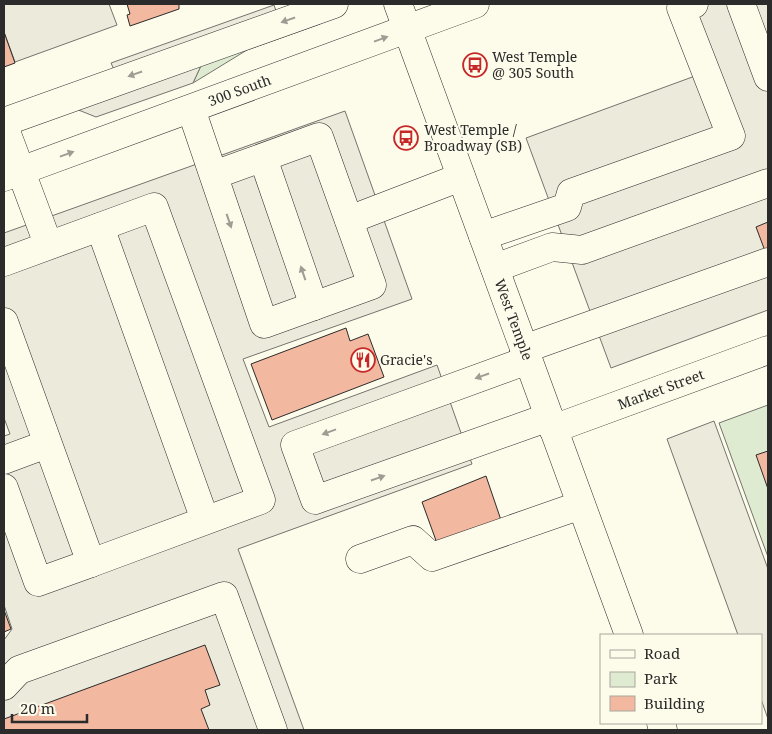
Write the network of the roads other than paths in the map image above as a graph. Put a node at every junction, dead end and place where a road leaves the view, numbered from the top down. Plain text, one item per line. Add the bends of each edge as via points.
1 (334, 4) edge
2 (398, 4) edge
3 (475, 4) edge
4 (694, 4) edge
5 (741, 4) edge
6 (407, 29) junction
7 (768, 77) edge
8 (191, 109) junction
9 (4, 122) edge
10 (4, 126) edge
11 (263, 158) junction
12 (12, 174) edge
13 (214, 175) junction
14 (461, 177) junction
15 (768, 182) edge
16 (348, 220) junction
17 (100, 226) junction
18 (483, 236) junction
19 (48, 244) junction
20 (4, 262) edge
21 (768, 262) edge
22 (494, 268) junction
23 (314, 306) junction
24 (4, 322) edge
25 (768, 350) edge
26 (526, 354) junction
27 (551, 423) junction
28 (47, 444) junction
29 (4, 460) edge
30 (4, 488) edge
31 (581, 504) junction
32 (205, 520) junction
33 (360, 559) dead end
34 (91, 563) junction
35 (629, 634) edge
36 (4, 686) edge
37 (268, 727) edge

1 -> 9 street
2 - 6 street, West Temple
3 - 6 street, 300 South
4 - 18 street via 681,8 731,136 572,193 567,206
5 - 7 street
8 -> 6 street, 300 South
6 - 14 street, West Temple
12 -> 8 street, 300 South
8 - 13 street
10 - 12 street
11 - 13 street
11 - 16 street via 319,137
23 -> 11 street
12 - 19 street
13 -> 23 street via 264,324
14 - 16 street
14 - 18 street, West Temple
15 - 22 street via 582,250 552,247
16 - 23 street via 372,286
17 - 19 street
17 - 32 street
17 - 32 street via 154,207 262,500
18 - 22 street, West Temple
19 - 20 street
21 - 26 street
22 - 26 street, West Temple
24 - 28 street
25 - 27 street, Market Street
26 - 27 street, West Temple
26 -> 27 street, Market Street via 295,445 315,500
27 - 31 street, West Temple
28 - 29 street
28 - 34 street
30 - 34 street via 38,582
31 - 33 street via 432,557 413,540
31 - 35 street, West Temple
32 - 34 street
36 - 37 street via 19,670 224,596

